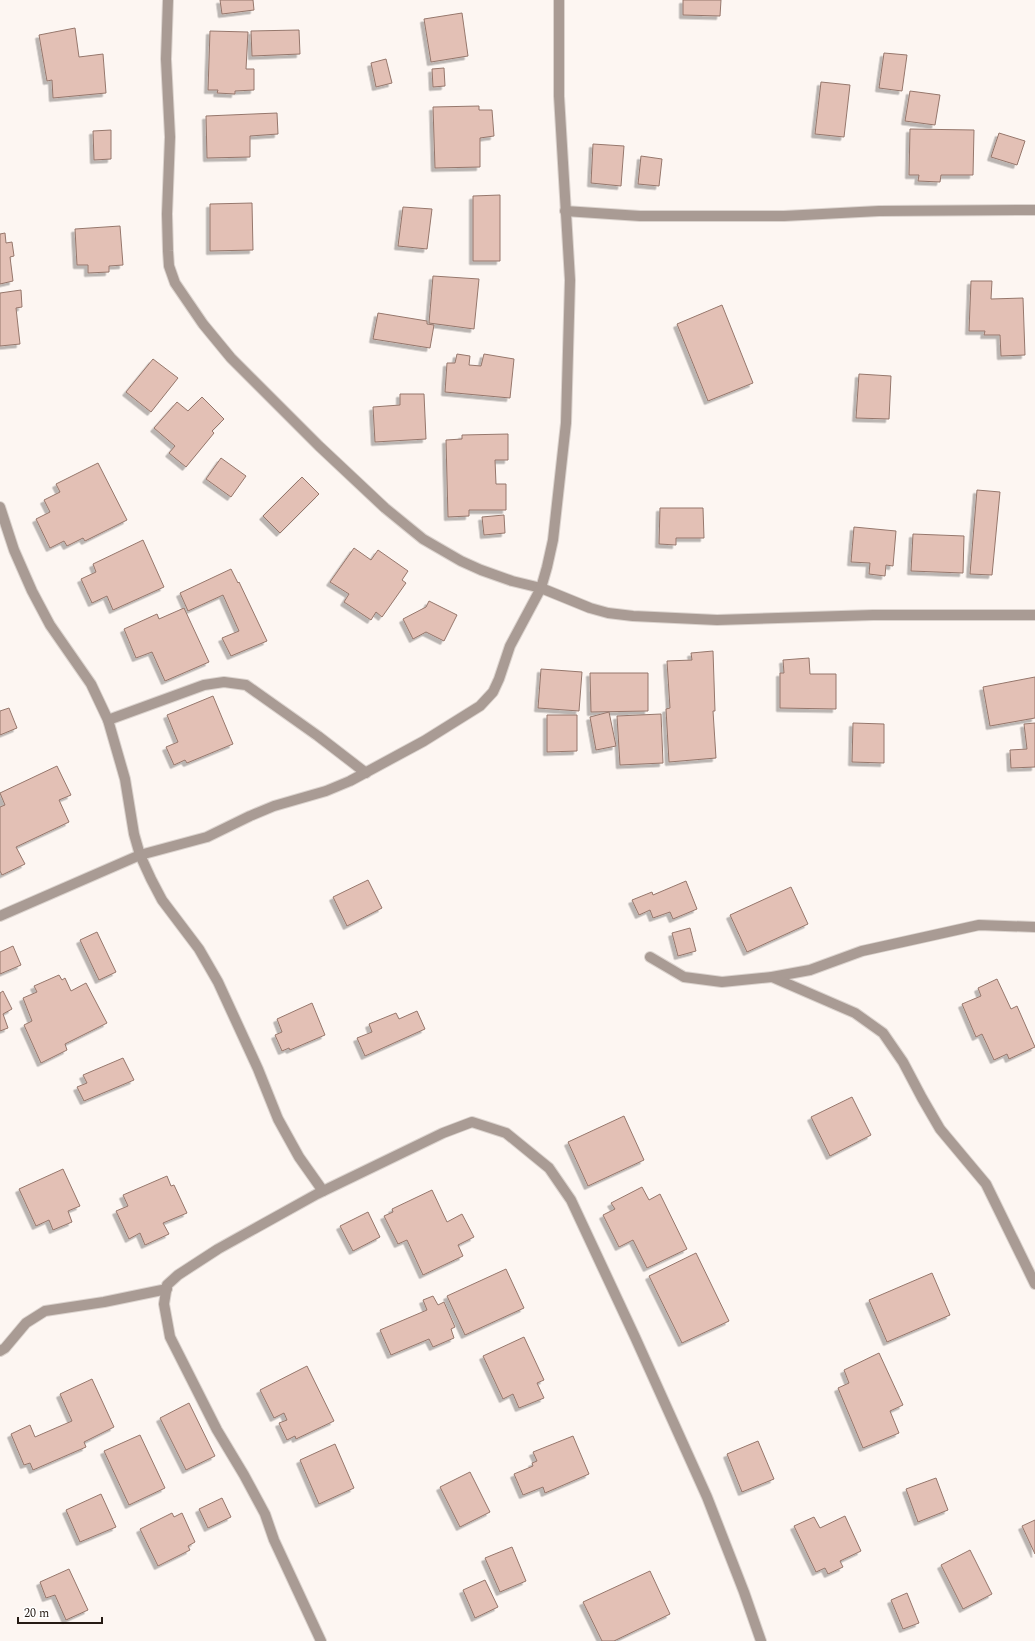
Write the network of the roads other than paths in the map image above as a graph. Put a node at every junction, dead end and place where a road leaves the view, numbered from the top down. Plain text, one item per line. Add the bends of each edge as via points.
1 (168, 0) edge
2 (559, 0) edge
3 (1035, 210) edge
4 (565, 211) junction
5 (0, 507) edge
6 (541, 588) junction
7 (1035, 616) edge
8 (108, 720) junction
9 (366, 773) junction
10 (140, 855) junction
11 (0, 916) edge
12 (1035, 927) edge
13 (650, 957) dead end
14 (772, 977) junction
15 (323, 1191) junction
16 (1035, 1284) edge
17 (167, 1289) junction
18 (0, 1351) edge
19 (321, 1641) edge
20 (761, 1641) edge

1 - 6 street via 168,252 169,266 185,298 231,358 319,446 385,508 423,539 481,570
2 - 4 street via 559,96
3 - 4 street via 784,216 640,216
4 - 6 street via 570,280 566,424 553,540
5 - 8 street via 14,550 32,591 50,625 91,684
6 - 7 street via 608,613 657,618 717,620 873,615
6 - 9 street via 510,646 493,692 485,702 424,741
8 - 9 street via 204,685 224,682 246,685
8 - 10 street via 121,765
9 - 10 street via 326,791 274,806 207,838
10 - 11 street
10 - 15 street via 162,900 199,949 218,982 258,1068 278,1119 299,1157
12 - 14 street via 979,925 862,951 810,970
13 - 14 street via 684,977 722,982
14 - 16 street via 855,1013 883,1033 903,1062 940,1129 986,1184
15 - 17 street via 218,1249 178,1275
15 - 20 street via 443,1133 472,1122 506,1133 549,1168 571,1200 707,1496
17 - 18 street via 45,1311 26,1323
17 - 19 street via 164,1304 170,1337 217,1430 265,1514 274,1540

